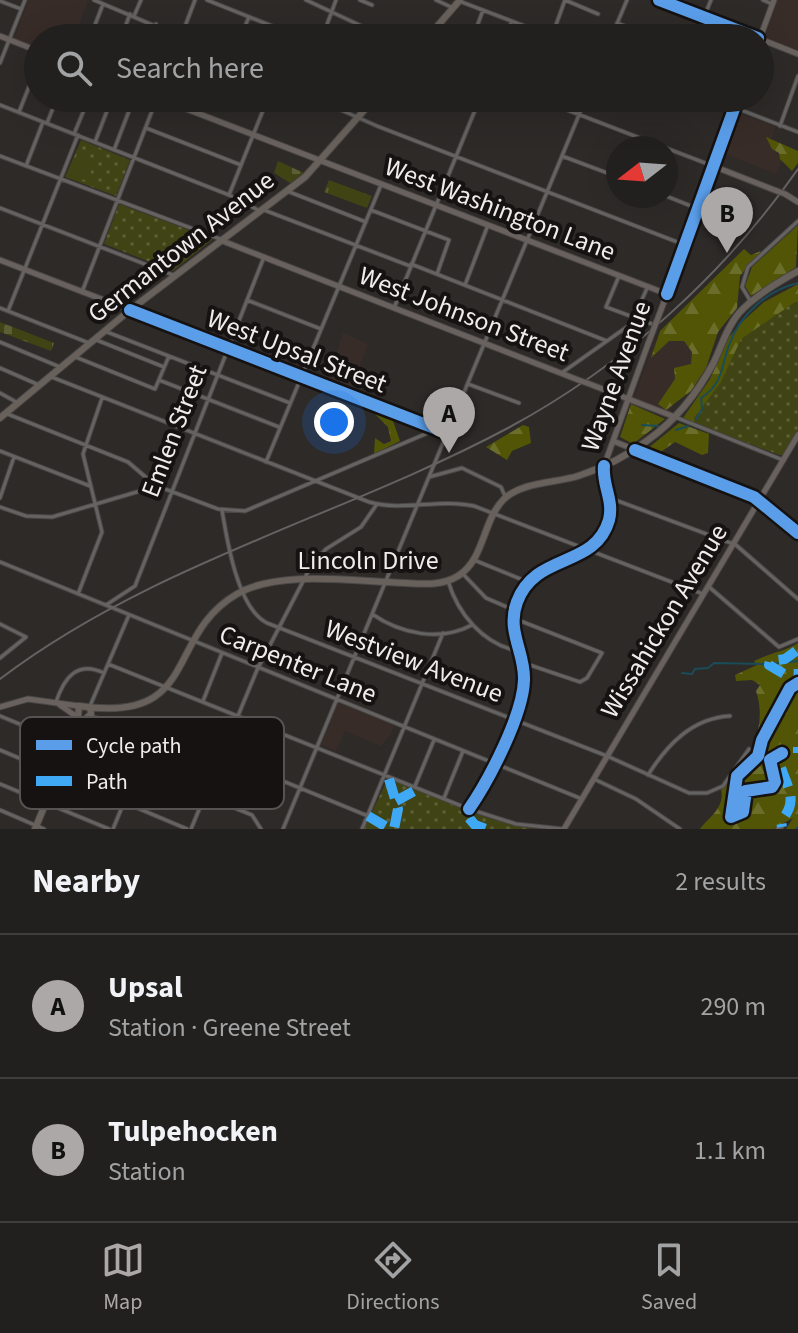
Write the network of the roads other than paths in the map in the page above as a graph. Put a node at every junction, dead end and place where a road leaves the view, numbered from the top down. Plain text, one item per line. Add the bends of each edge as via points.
1 (25, 0) edge
2 (94, 0) edge
3 (141, 0) edge
4 (195, 0) edge
5 (207, 0) edge
6 (306, 0) edge
7 (336, 0) edge
8 (360, 0) edge
9 (436, 0) edge
10 (459, 0) edge
11 (565, 0) edge
12 (627, 0) edge
13 (659, 0) edge
14 (711, 0) edge
15 (763, 0) edge
16 (0, 1) edge
17 (773, 2) edge
18 (103, 4) junction
19 (372, 5) dead end
20 (453, 8) junction
21 (21, 9) junction
22 (332, 10) junction
23 (483, 10) junction
24 (598, 14) dead end
25 (132, 15) junction
26 (249, 17) junction
27 (704, 17) junction
28 (512, 21) junction
29 (617, 23) edge
30 (95, 24) edge
31 (128, 24) edge
32 (156, 24) edge
33 (186, 24) edge
34 (246, 24) edge
35 (265, 24) edge
36 (327, 24) edge
37 (360, 24) edge
38 (439, 24) edge
39 (478, 24) edge
40 (511, 24) edge
41 (520, 24) edge
42 (558, 24) edge
43 (722, 24) edge
44 (764, 24) edge
45 (0, 36) edge
46 (9, 40) junction
47 (774, 44) edge
48 (24, 46) edge
49 (798, 54) edge
50 (0, 63) edge
51 (798, 76) edge
52 (24, 99) edge
53 (0, 105) edge
54 (19, 112) junction
55 (50, 112) edge
56 (84, 112) edge
57 (107, 112) edge
58 (129, 112) edge
59 (152, 112) edge
60 (194, 112) edge
61 (262, 112) edge
62 (349, 112) edge
63 (363, 112) edge
64 (474, 112) edge
65 (571, 112) edge
66 (580, 112) edge
67 (733, 112) edge
68 (747, 112) edge
69 (579, 115) junction
70 (359, 116) junction
71 (45, 122) junction
72 (780, 126) junction
73 (146, 128) junction
74 (798, 132) edge
75 (76, 135) junction
76 (253, 135) junction
77 (634, 136) edge
78 (95, 142) junction
79 (114, 150) junction
80 (678, 153) edge
81 (0, 156) edge
82 (562, 156) junction
83 (134, 157) junction
84 (456, 157) junction
85 (320, 161) junction
86 (241, 165) junction
87 (26, 166) junction
88 (713, 166) junction
89 (606, 172) edge
90 (61, 179) junction
91 (381, 185) junction
92 (286, 190) junction
93 (547, 192) junction
94 (229, 195) junction
95 (118, 200) junction
96 (678, 200) edge
97 (798, 202) edge
98 (436, 206) junction
99 (0, 208) edge
100 (698, 208) junction
101 (260, 209) junction
102 (371, 210) junction
103 (798, 221) edge
104 (366, 222) junction
105 (43, 224) junction
106 (488, 225) junction
107 (425, 231) junction
108 (220, 239) junction
109 (527, 240) junction
110 (685, 245) junction
111 (100, 246) junction
112 (356, 246) junction
113 (264, 257) junction
114 (0, 260) edge
115 (411, 266) junction
116 (25, 270) junction
117 (798, 271) edge
118 (437, 274) junction
119 (173, 275) junction
120 (619, 276) junction
121 (465, 285) junction
122 (339, 286) junction
123 (648, 286) junction
124 (82, 292) junction
125 (667, 294) junction
126 (247, 300) junction
127 (502, 300) junction
128 (751, 302) junction
129 (0, 308) edge
130 (394, 308) junction
131 (130, 310) junction
132 (8, 311) junction
133 (636, 318) junction
134 (652, 324) dead end
135 (321, 329) junction
136 (105, 330) junction
137 (92, 341) junction
138 (607, 341) junction
139 (0, 342) edge
140 (484, 343) junction
141 (228, 348) junction
142 (73, 356) junction
143 (169, 356) junction
144 (60, 367) junction
145 (164, 367) junction
146 (0, 368) edge
147 (562, 373) junction
148 (217, 375) junction
149 (49, 376) junction
150 (301, 376) junction
151 (159, 380) junction
152 (468, 384) junction
153 (39, 385) junction
154 (0, 393) edge
155 (102, 398) junction
156 (208, 399) junction
157 (628, 399) junction
158 (18, 403) junction
159 (290, 403) junction
160 (519, 403) dead end
161 (3, 415) edge
162 (675, 417) junction
163 (280, 427) junction
164 (437, 429) junction
165 (447, 433) junction
166 (194, 434) junction
167 (798, 435) edge
168 (613, 441) junction
169 (793, 444) junction
170 (84, 445) junction
171 (798, 449) edge
172 (635, 450) junction
173 (0, 451) edge
174 (14, 457) junction
175 (783, 460) junction
176 (266, 462) junction
177 (604, 466) junction
178 (429, 477) junction
179 (318, 482) junction
180 (91, 486) junction
181 (157, 486) junction
182 (172, 491) junction
183 (506, 497) junction
184 (0, 498) edge
185 (610, 498) junction
186 (759, 500) junction
187 (97, 504) junction
188 (377, 504) junction
189 (417, 504) junction
190 (0, 507) edge
191 (222, 510) junction
192 (494, 513) junction
193 (798, 533) edge
194 (733, 544) junction
195 (589, 550) junction
196 (474, 560) junction
197 (0, 562) edge
198 (463, 573) junction
199 (303, 581) junction
200 (448, 581) junction
201 (528, 582) junction
202 (385, 583) junction
203 (708, 586) junction
204 (242, 591) junction
205 (78, 594) junction
206 (703, 594) junction
207 (798, 599) edge
208 (105, 605) junction
209 (514, 610) junction
210 (372, 614) junction
211 (129, 615) junction
212 (513, 618) junction
213 (0, 624) edge
214 (472, 625) junction
215 (280, 628) junction
216 (443, 633) junction
217 (798, 639) edge
218 (194, 641) junction
219 (518, 651) junction
220 (222, 653) junction
221 (1, 655) edge
222 (354, 657) junction
223 (521, 662) junction
224 (108, 664) junction
225 (259, 668) junction
226 (104, 673) junction
227 (423, 684) junction
228 (166, 687) junction
229 (337, 699) junction
230 (203, 701) junction
231 (56, 702) junction
232 (79, 706) junction
233 (0, 707) edge
234 (90, 707) junction
235 (239, 715) junction
236 (0, 716) edge
237 (730, 716) dead end
238 (77, 717) junction
239 (88, 717) joint
240 (244, 717) edge
241 (512, 719) junction
242 (20, 724) edge
243 (405, 727) junction
244 (284, 733) edge
245 (434, 740) junction
246 (317, 747) junction
247 (749, 749) dead end
248 (0, 750) edge
249 (463, 751) junction
250 (607, 756) junction
251 (20, 758) edge
252 (496, 764) junction
253 (386, 775) junction
254 (648, 775) junction
255 (594, 779) junction
256 (284, 781) edge
257 (0, 784) edge
258 (415, 786) junction
259 (300, 788) junction
260 (20, 792) edge
261 (444, 798) junction
262 (582, 799) junction
263 (61, 809) edge
264 (121, 809) edge
265 (141, 809) edge
266 (199, 809) edge
267 (235, 809) edge
268 (469, 809) junction
269 (0, 810) edge
270 (368, 816) junction
271 (35, 827) edge
272 (44, 829) edge
273 (111, 829) edge
274 (189, 829) edge
275 (261, 829) edge
276 (283, 829) edge
277 (362, 829) edge
278 (564, 829) edge
279 (680, 829) edge

1 - 21 street
2 - 18 street
3 - 25 street
4 - 33 street
5 - 26 street
6 - 22 street
7 - 22 street
8 - 19 street
9 - 20 street
10 - 20 main road
10 - 23 street
11 - 24 street
11 - 42 street
12 - 29 street
13 - 27 street
14 - 27 street
15 - 17 street
16 - 21 street
17 - 44 street
18 - 25 street
18 - 30 street
20 - 38 main road
21 - 46 street
22 - 36 street
22 - 37 street
23 - 28 street
23 - 39 street
25 - 31 street
25 - 32 street
26 - 34 street
26 - 35 street
27 - 43 street
28 - 40 street
28 - 41 street
45 - 46 street
46 - 48 street
46 - 50 street
47 - 49 street
51 - 72 street
52 - 54 street
53 - 54 street
54 - 71 street
55 - 71 street
56 - 75 street
57 - 78 street
58 - 79 street
59 - 73 street
60 - 76 street, West Washington Lane
61 - 76 street
62 - 70 street
63 - 70 main road, Germantown Avenue
64 - 84 street
65 - 69 street
66 - 69 street
67 - 88 street, Wayne Avenue
68 - 72 street
69 - 77 street
69 - 82 street
70 - 84 street
70 - 85 main road, Germantown Avenue
71 - 75 street
71 - 87 street
72 - 74 street
73 - 83 street
73 - 86 street
75 - 78 street
75 - 90 street
76 - 85 street, West Washington Lane
76 - 86 street
78 - 79 street
79 - 83 street
80 - 88 street
81 - 87 street
82 - 89 street
82 - 93 street
83 - 94 street
83 - 95 street
84 - 93 street
84 - 98 street
85 - 91 street, West Washington Lane
85 - 92 main road, Germantown Avenue
86 - 94 street
87 - 90 street
88 - 97 street, bridge
88 - 100 street, Wayne Avenue
90 - 95 street
90 - 105 street
91 - 98 street, West Washington Lane
91 - 102 street
92 - 101 main road, Germantown Avenue
92 - 104 street
93 - 109 street
93 - 110 street
94 - 101 street
95 - 108 street
95 - 111 street
96 - 100 street
98 - 106 street, West Washington Lane
98 - 107 street
99 - 105 street
100 - 110 street, Wayne Avenue
101 - 108 main road, Germantown Avenue
101 - 112 street
102 - 104 street
102 - 107 street
103 - 128 street via 744,273 742,287
104 - 112 street
105 - 111 street
105 - 116 street
106 - 109 street, West Washington Lane
106 - 121 street
107 - 115 street
107 - 118 street via 449,240
108 - 113 street, West Johnson Street
108 - 119 main road, Germantown Avenue
109 - 120 street, West Washington Lane
109 - 127 street
110 - 125 street, Wayne Avenue
111 - 119 street
111 - 124 street
112 - 115 street
112 - 122 street
113 - 122 street, West Johnson Street
113 - 126 street, Emlen Street
114 - 116 street
115 - 118 street
115 - 130 street
116 - 124 street
116 - 132 street
117 - 128 main road
118 - 121 street
119 - 131 main road, Germantown Avenue
120 - 123 street, West Washington Lane
120 - 133 street via 606,307
121 - 127 street
122 - 130 street, West Johnson Street
122 - 135 street
123 - 125 street, West Washington Lane
123 - 133 street
124 - 131 street
125 - 157 street, Wayne Avenue, bridge
126 - 135 street
126 - 141 street, Emlen Street
127 - 138 street
127 - 140 street
128 - 162 main road via 732,323 709,371
129 - 132 street
130 - 140 street, West Johnson Street
131 - 136 main road, Germantown Avenue
131 - 141 street, West Upsal Street
132 - 137 street
133 - 134 street
133 - 138 street
135 - 150 street
136 - 137 main road, Germantown Avenue
136 - 143 street
137 - 142 main road, Germantown Avenue
137 - 145 street
138 - 147 street
139 - 144 street
140 - 147 street, West Johnson Street
140 - 152 street
141 - 148 street, Emlen Street
141 - 150 street, West Upsal Street
142 - 144 main road, Germantown Avenue
142 - 151 street via 155,389
143 - 145 street
143 - 148 street
144 - 149 main road, Germantown Avenue
145 - 151 street
146 - 153 street
147 - 157 street, West Johnson Street
148 - 156 street, Emlen Street
148 - 159 street
149 - 153 main road, Germantown Avenue
149 - 155 street
150 - 159 street
150 - 164 street, West Upsal Street
151 - 156 street
152 - 160 street
152 - 165 street
153 - 158 main road, Germantown Avenue
154 - 158 street
155 - 166 street
155 - 170 street
156 - 163 street
156 - 166 street, Emlen Street
157 - 162 street, West Johnson Street
157 - 168 street, Wayne Avenue
158 - 161 main road, Germantown Avenue
159 - 163 street
161 - 170 street
162 - 172 main road
162 - 175 street, West Johnson Street
163 - 176 street
164 - 165 street, West Upsal Street
164 - 179 street
165 - 178 street
166 - 176 street
166 - 182 street, Emlen Street
167 - 169 street, Wissahickon Avenue
168 - 172 street
168 - 177 street, Wayne Avenue
169 - 171 street
169 - 175 street, Wissahickon Avenue
170 - 180 street
170 - 181 street via 132,464
172 - 177 main road
172 - 186 street
173 - 174 street
174 - 180 street
174 - 184 street
175 - 186 street, Wissahickon Avenue
176 - 179 street
177 - 183 main road
177 - 185 street, Wayne Avenue
178 - 183 street via 462,468 501,487
178 - 189 street
179 - 188 street
179 - 191 street via 253,509
180 - 187 street
181 - 182 street
181 - 187 street
182 - 191 street
182 - 208 street, Emlen Street via 135,586
183 - 192 main road, Lincoln Drive
185 - 194 street
185 - 195 street, Wayne Avenue via 607,526
186 - 193 street
186 - 194 street, Wissahickon Avenue
187 - 190 street via 43,518
187 - 205 street via 101,534
188 - 189 street
188 - 199 street via 358,531 318,556
189 - 192 street via 456,502
189 - 202 street
191 - 204 street
192 - 195 street
192 - 196 main road, Lincoln Drive
194 - 203 street, Wissahickon Avenue
194 - 207 street
195 - 201 street via 547,566
195 - 206 street
196 - 198 main road, Lincoln Drive
196 - 201 street
197 - 205 street, Carpenter Lane
198 - 200 main road, Lincoln Drive
198 - 209 street via 489,600
199 - 202 main road, Lincoln Drive
199 - 204 main road, Lincoln Drive via 273,581
199 - 215 street
200 - 202 main road, Lincoln Drive
200 - 214 street
201 - 209 street
202 - 210 street
203 - 206 street, Wissahickon Avenue
203 - 217 street via 781,647
204 - 215 street, Westview Avenue via 255,616
204 - 218 main road, Lincoln Drive via 215,611
205 - 208 street, Carpenter Lane
206 - 250 street, Wissahickon Avenue
208 - 211 street, Carpenter Lane
209 - 212 street
210 - 216 street via 408,631
210 - 222 street
211 - 218 street, Carpenter Lane
211 - 224 street
212 - 219 street
212 - 223 street via 602,653 580,682
213 - 221 street via 26,637
214 - 216 street
214 - 219 street
215 - 222 street, Westview Avenue
215 - 225 street
216 - 227 street
218 - 220 street, Carpenter Lane
218 - 228 main road, Lincoln Drive
219 - 223 street
220 - 225 street, Carpenter Lane
220 - 230 street
222 - 227 street, Westview Avenue
222 - 229 street
223 - 241 street via 524,685
224 - 226 street
224 - 228 street
225 - 229 street, Carpenter Lane
225 - 235 street
226 - 231 street via 90,668 73,672
226 - 234 street
227 - 241 street, Westview Avenue
227 - 243 street
228 - 230 street
228 - 234 main road, Lincoln Drive via 133,706
229 - 243 street, Carpenter Lane
229 - 246 street
230 - 235 street
231 - 232 street, Lincoln Drive
231 - 233 street, Lincoln Drive via 24,700
231 - 238 street
232 - 234 main road, Lincoln Drive
232 - 238 main road
234 - 239 main road
235 - 240 street
236 - 242 street
237 - 254 street via 691,727
238 - 239 main road
241 - 250 street, Westview Avenue
241 - 252 street
243 - 245 street, Carpenter Lane
243 - 253 street
244 - 246 street
245 - 249 street, Carpenter Lane
245 - 258 street
246 - 253 street
246 - 259 street
247 - 254 street, Westview Avenue via 728,780 709,793 686,793
248 - 251 street
249 - 252 street, Carpenter Lane
249 - 261 street
250 - 254 street, Westview Avenue
250 - 255 street, Wissahickon Avenue
252 - 262 street, Carpenter Lane
252 - 268 street
253 - 258 street
253 - 270 street
255 - 262 street, Wissahickon Avenue
255 - 279 street
256 - 259 street
257 - 260 street
258 - 261 street
259 - 270 street
259 - 276 street
261 - 268 street
262 - 278 street, Wissahickon Avenue
263 - 273 street
264 - 273 street
265 - 274 street
266 - 274 street
267 - 275 street via 252,815
268 - 278 street via 516,824
269 - 271 street
270 - 277 street
271 - 272 street

